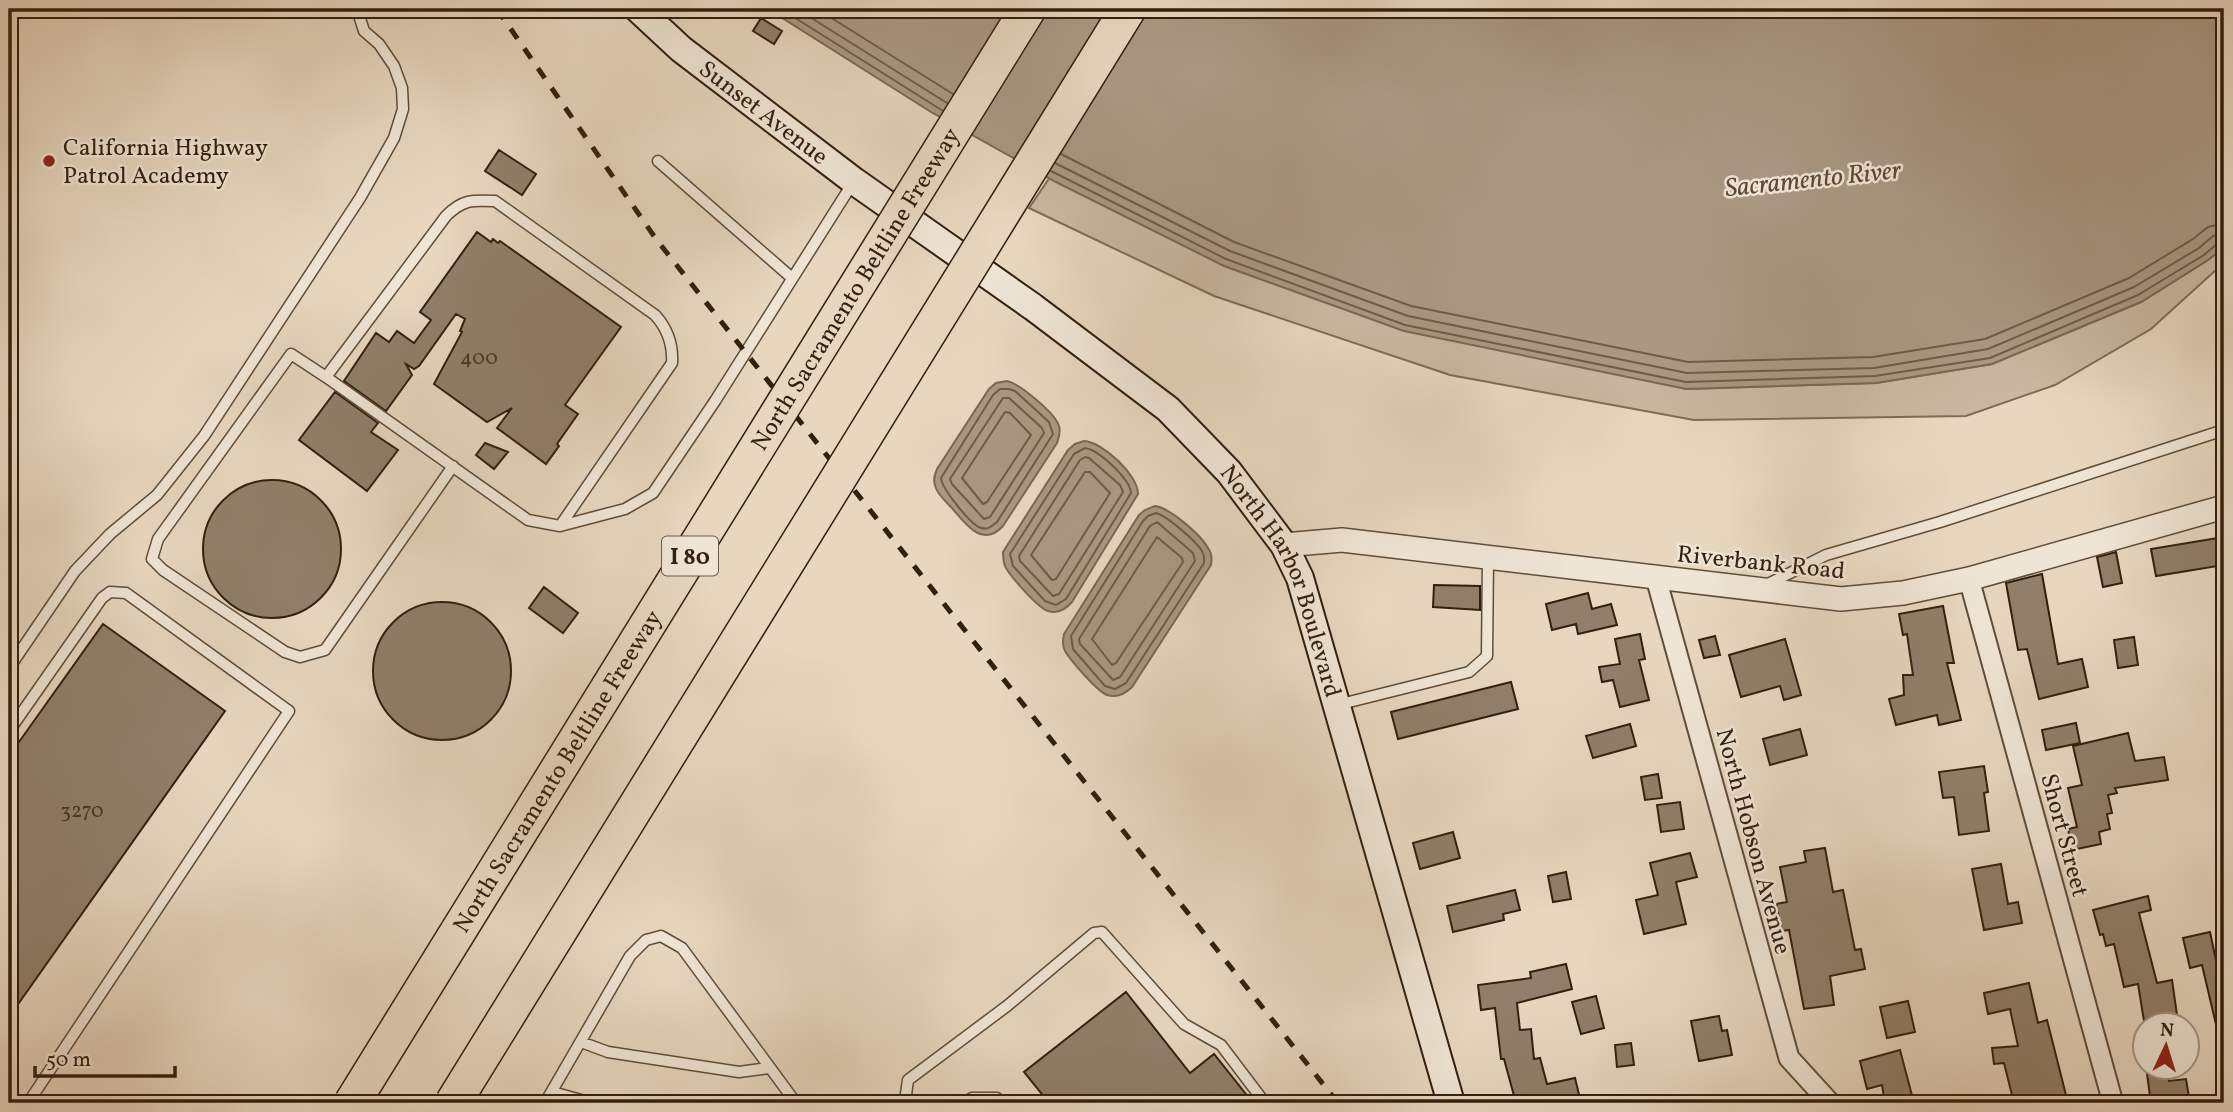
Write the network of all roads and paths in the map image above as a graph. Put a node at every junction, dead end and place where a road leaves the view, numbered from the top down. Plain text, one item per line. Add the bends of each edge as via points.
1 (357, 9) edge
2 (638, 9) edge
3 (1028, 9) edge
4 (1128, 9) edge
5 (658, 161) dead end
6 (855, 181) junction
7 (893, 209) joint
8 (792, 278) junction
9 (326, 377) junction
10 (2224, 430) edge
11 (453, 466) junction
12 (2224, 507) edge
13 (560, 526) junction
14 (1284, 545) junction
15 (1488, 558) junction
16 (1656, 578) junction
17 (1969, 579) junction
18 (1756, 590) junction
19 (9, 668) edge
20 (1337, 705) junction
21 (9, 731) edge
22 (581, 1042) junction
23 (769, 1068) junction
24 (552, 1092) junction
25 (27, 1103) edge
26 (352, 1103) edge
27 (453, 1103) edge
28 (545, 1103) edge
29 (592, 1103) edge
30 (796, 1103) edge
31 (910, 1103) edge
32 (964, 1103) edge
33 (1001, 1103) edge
34 (1265, 1103) edge
35 (1451, 1103) edge
36 (1830, 1103) edge
37 (2113, 1103) edge

1 - 19 lane via 364,31 394,66 402,88 403,109 394,138 360,198 190,455 158,495 110,534 75,571
2 - 6 main road, Sunset Avenue via 681,49
3 - 26 highway, North Sacramento Beltline Freeway / I 80, bridge
4 - 27 highway, bridge
5 - 8 lane
6 - 7 main road, Sunset Avenue
6 - 8 lane
7 - 14 main road, North Harbor Boulevard via 1168,408 1229,472
8 - 13 lane via 653,493 625,509
9 - 11 lane
9 - 11 lane via 291,354 158,540 152,559 163,570 285,652 300,657 325,650
9 - 13 lane via 446,216 458,204 495,201 655,315 665,326 673,350 672,363
10 - 18 lane via 1826,555
11 - 13 lane via 528,520
12 - 17 street, Riverbank Road
14 - 15 street, Riverbank Road via 1342,540
14 - 20 main road, North Harbor Boulevard via 1300,578
15 - 16 street, Riverbank Road
15 - 20 lane via 1487,656 1482,661 1469,672
16 - 18 street, Riverbank Road
16 - 36 street, North Hobson Avenue via 1789,1058
17 - 18 street, Riverbank Road via 1903,593 1841,599
17 - 37 street, Short Street
20 - 35 main road, North Harbor Boulevard
21 - 25 lane via 110,592 126,593 289,711
22 - 23 lane via 608,1052 739,1072
22 - 23 lane via 630,956 646,940 661,936 682,948
22 - 24 lane
23 - 30 lane
24 - 28 lane
24 - 29 lane
31 - 34 lane via 908,1080 1094,933 1102,932 1184,1024 1221,1045
32 - 33 lane via 972,1098 997,1098

